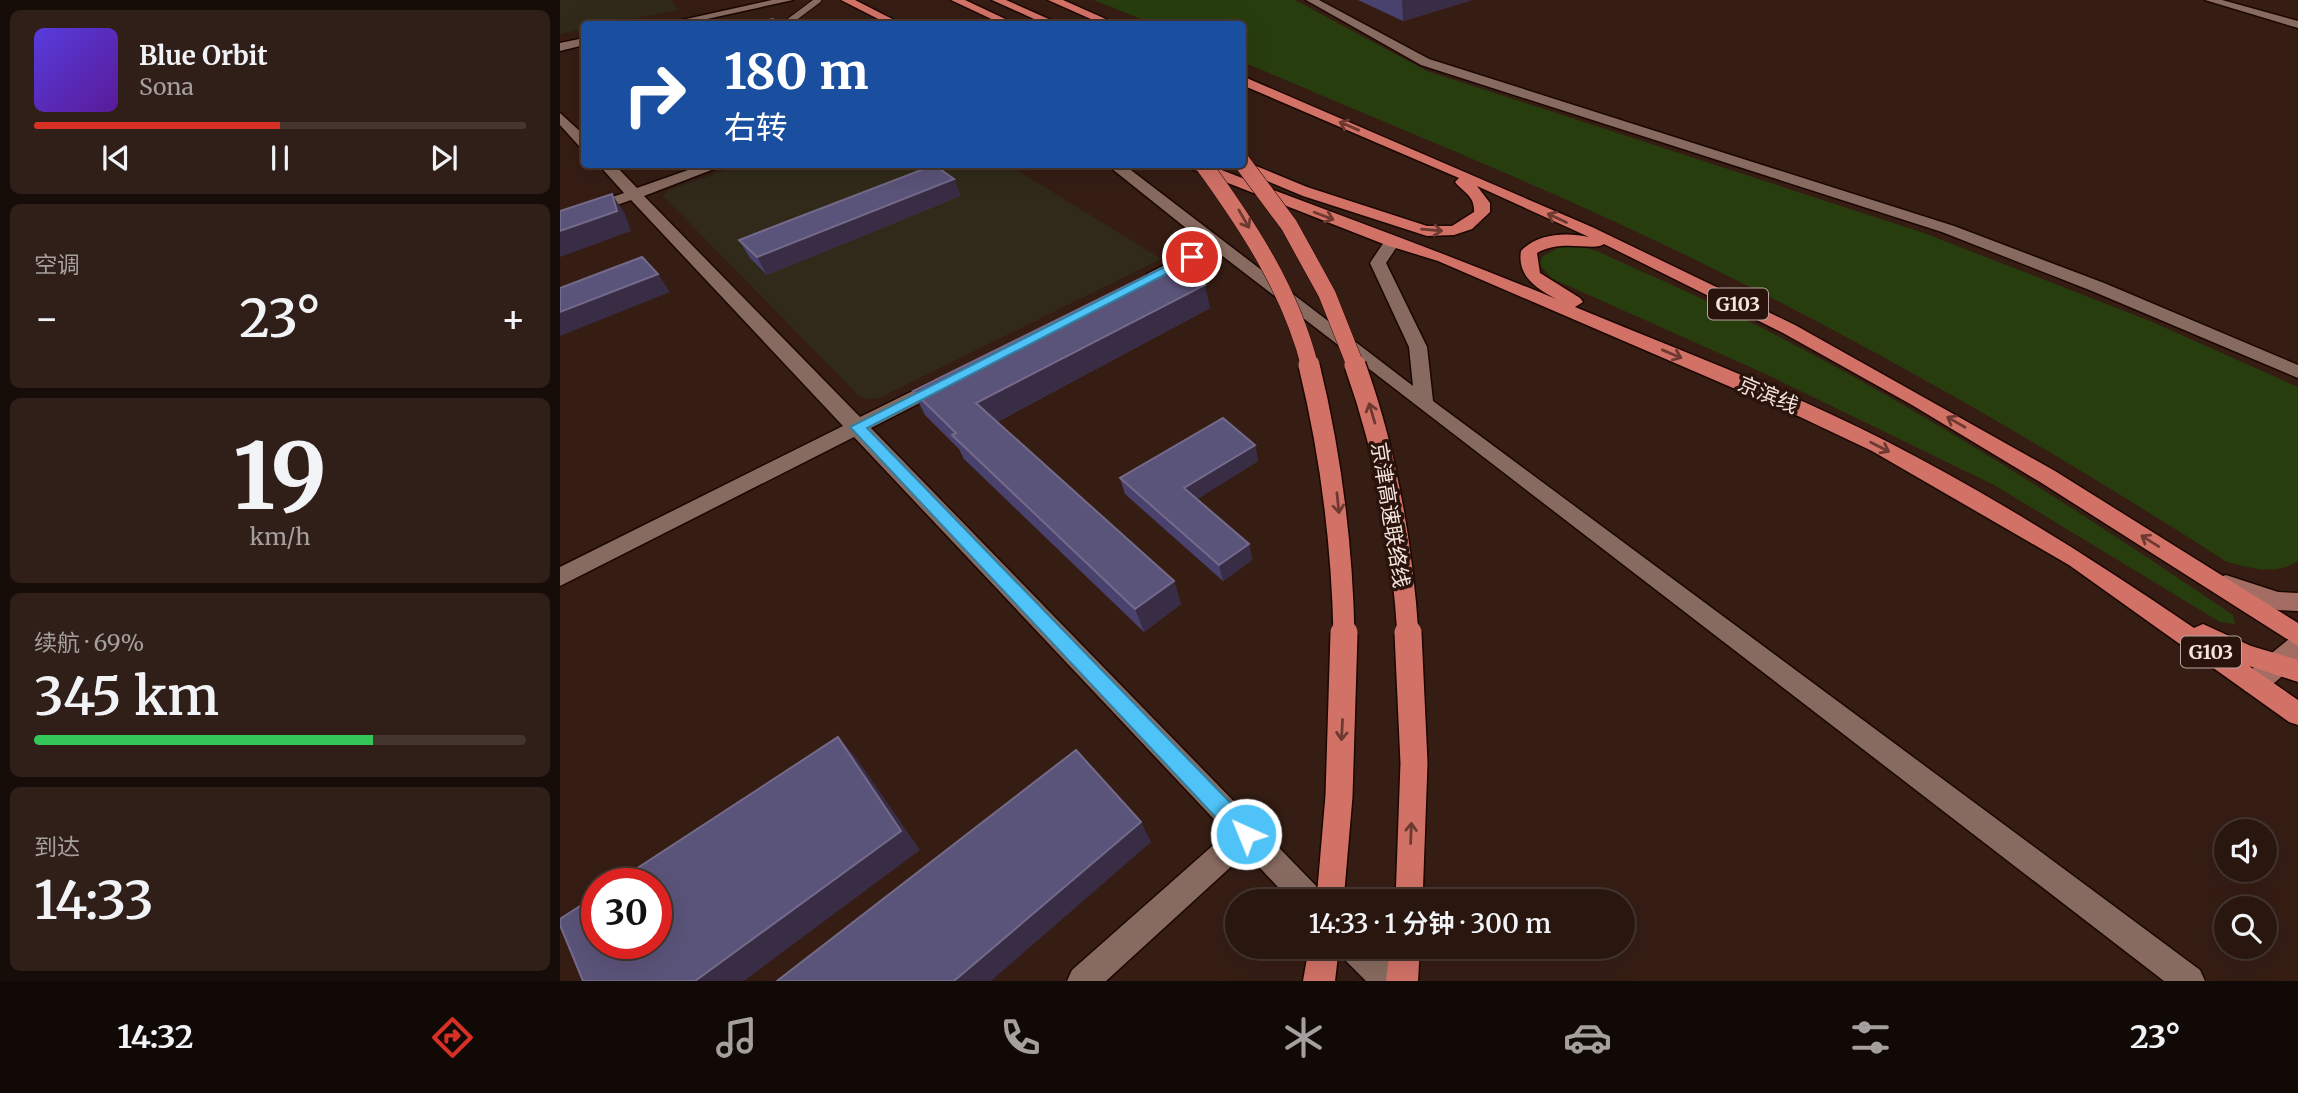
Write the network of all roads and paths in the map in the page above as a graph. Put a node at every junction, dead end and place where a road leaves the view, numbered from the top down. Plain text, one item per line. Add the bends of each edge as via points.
1 (788, 0) edge
2 (818, 0) edge
3 (846, 0) edge
4 (956, 0) edge
5 (997, 0) edge
6 (1053, 0) edge
7 (1311, 0) edge
8 (2210, 0) edge
9 (685, 21) edge
10 (790, 21) edge
11 (890, 21) edge
12 (1003, 21) edge
13 (1045, 21) edge
14 (1104, 21) edge
15 (2298, 25) edge
16 (581, 43) edge
17 (560, 47) edge
18 (1246, 82) edge
19 (560, 117) edge
20 (1377, 138) junction
21 (581, 140) edge
22 (1246, 165) edge
23 (609, 168) edge
24 (709, 168) edge
25 (1117, 168) edge
26 (1202, 168) edge
27 (1206, 168) edge
28 (1245, 168) edge
29 (1297, 188) junction
30 (634, 195) junction
31 (560, 220) edge
32 (1392, 242) junction
33 (1216, 245) junction
34 (1444, 258) junction
35 (1130, 289) edge
36 (1733, 301) junction
37 (1642, 341) junction
38 (2298, 372) edge
39 (956, 377) edge
40 (1424, 404) junction
41 (857, 427) junction
42 (560, 577) edge
43 (2208, 577) junction
44 (2125, 590) junction
45 (2298, 602) edge
46 (2298, 636) edge
47 (2298, 646) edge
48 (2287, 669) edge
49 (2254, 683) junction
50 (2298, 714) edge
51 (1246, 834) junction
52 (1299, 889) edge
53 (1332, 889) edge
54 (1409, 889) edge
55 (1322, 959) edge
56 (1366, 959) edge
57 (1404, 959) edge
58 (1083, 981) edge
59 (1319, 981) edge
60 (1387, 981) edge
61 (1402, 981) edge
62 (2189, 981) edge

1 - 9 street
2 - 10 lane
3 - 11 highway
4 - 12 highway
5 - 13 highway
6 - 14 highway
7 - 38 street via 1425,62 1948,229
8 - 15 street
16 - 17 street
20 -> 18 highway, G103
19 - 21 street
29 -> 20 highway via 1427,231 1460,228 1481,215 1485,206 1474,190
36 -> 20 highway, G103
22 - 29 highway
23 - 30 street
24 - 30 street
25 - 33 street
26 -> 32 highway, 京滨线 / G103
27 -> 53 highway, bridge via 1237,208 1272,271 1298,329 1325,423 1338,505 1346,639
54 -> 28 highway, 京津高速联络线, bridge via 1414,762 1409,653 1401,564 1379,438 1360,372 1332,305 1284,216
29 - 34 highway via 1407,236
30 - 31 street
30 - 41 street
32 - 34 highway, 京滨线 / G103
32 - 40 street via 1378,263 1418,346
33 - 35 street
33 - 40 street
34 - 37 highway, 京滨线 / G103
36 - 37 highway via 1588,242 1552,240 1529,251 1529,271 1538,280
43 -> 36 highway, G103 via 1966,428
37 -> 44 highway, 京滨线 / G103 via 1879,446 2017,522
39 - 41 street
40 - 62 street
41 - 42 street
41 - 51 street
43 - 45 main road via 2254,595
43 - 46 highway, G103
44 - 48 highway via 2204,635
44 - 49 highway, 京滨线 / G103
47 - 48 main road
48 - 49 main road
49 - 50 highway, 京滨线 / G103
51 - 52 street
51 - 58 street
55 - 59 highway
56 - 60 street
57 - 61 highway

